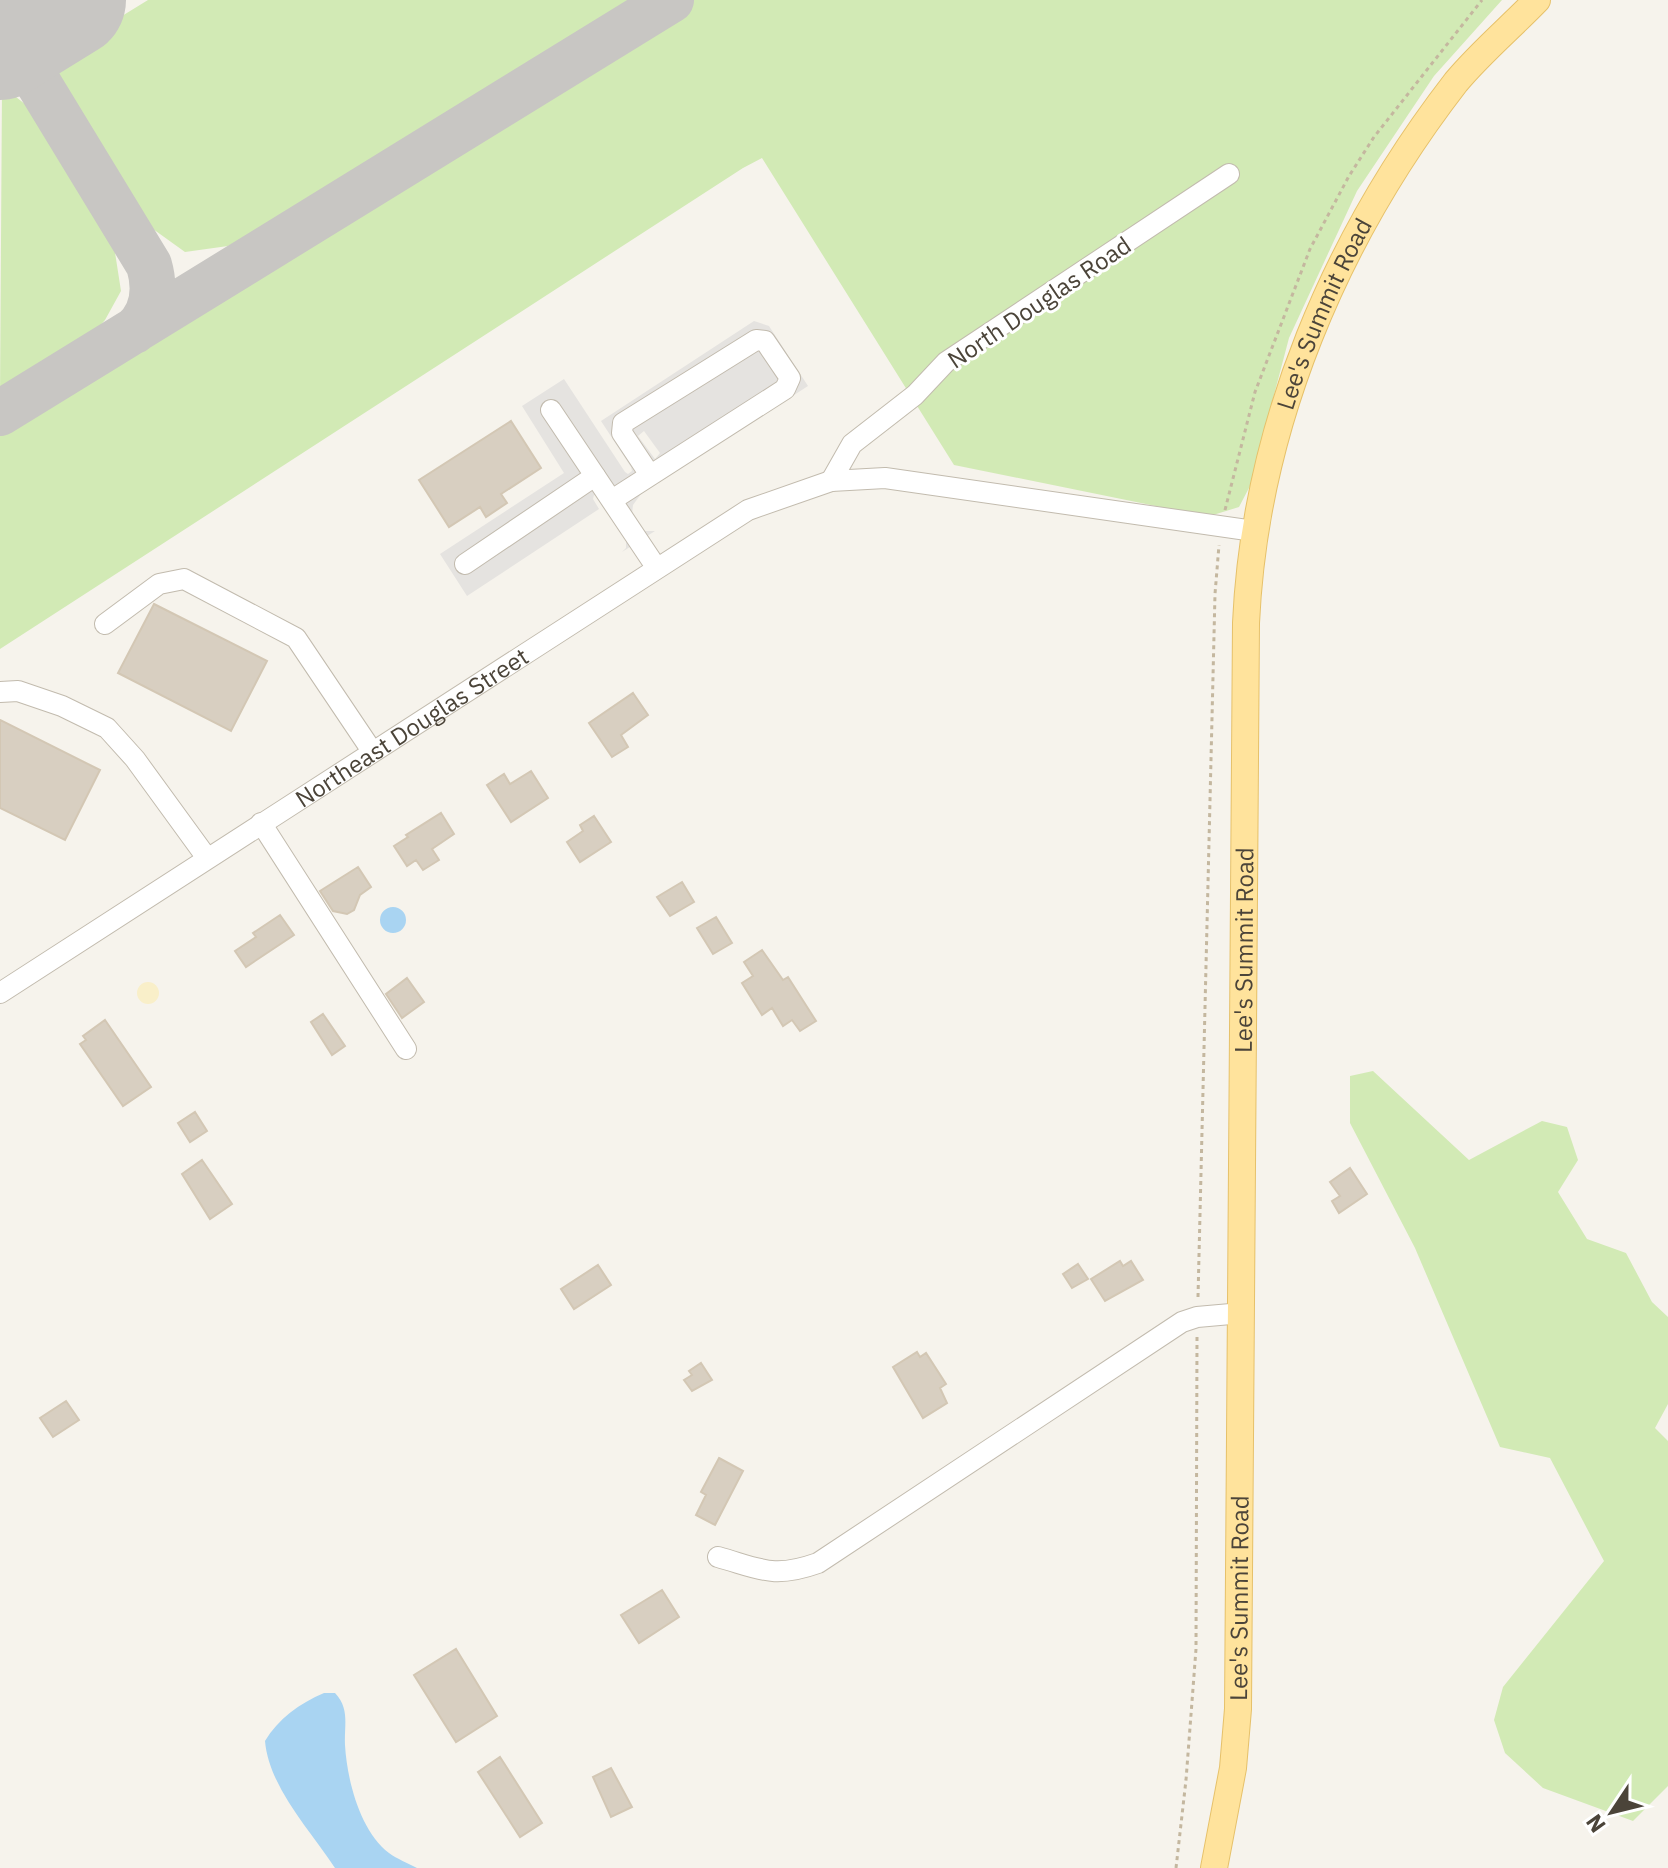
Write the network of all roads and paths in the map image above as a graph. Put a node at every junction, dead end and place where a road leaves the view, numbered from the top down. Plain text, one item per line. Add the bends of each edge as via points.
1 (1537, 0) edge
2 (1229, 174) dead end
3 (551, 410) dead end
4 (650, 475) junction
5 (595, 476) junction
6 (831, 481) junction
7 (612, 500) junction
8 (1254, 531) junction
9 (465, 564) dead end
10 (656, 567) junction
11 (105, 624) dead end
12 (0, 692) edge
13 (372, 751) junction
14 (261, 823) junction
15 (207, 858) junction
16 (0, 993) edge
17 (406, 1049) dead end
18 (1242, 1313) junction
19 (718, 1557) dead end
20 (1214, 1868) edge

1 - 8 main road, Lee's Summit Road via 1458,80 1353,240 1324,298 1272,450
2 - 6 street, North Douglas Road via 946,362 915,395 852,444
3 - 5 street
4 - 4 street via 785,389 790,378 765,341 756,340 623,423 622,433
4 - 7 street
5 - 7 street
5 - 9 street
6 - 8 street, Northeast Douglas Street via 885,478
6 - 10 street, Northeast Douglas Street via 748,510
7 - 10 street
8 - 18 main road, Lee's Summit Road via 1246,623
10 - 13 street, Northeast Douglas Street
11 - 13 street via 159,584 184,579 296,638
12 - 15 street via 18,691 107,728
13 - 14 street, Northeast Douglas Street
14 - 15 street, Northeast Douglas Street
14 - 17 street
15 - 16 street, Northeast Douglas Street
18 - 19 street via 1182,1322 818,1563 776,1573
18 - 20 main road, Lee's Summit Road via 1238,1709

